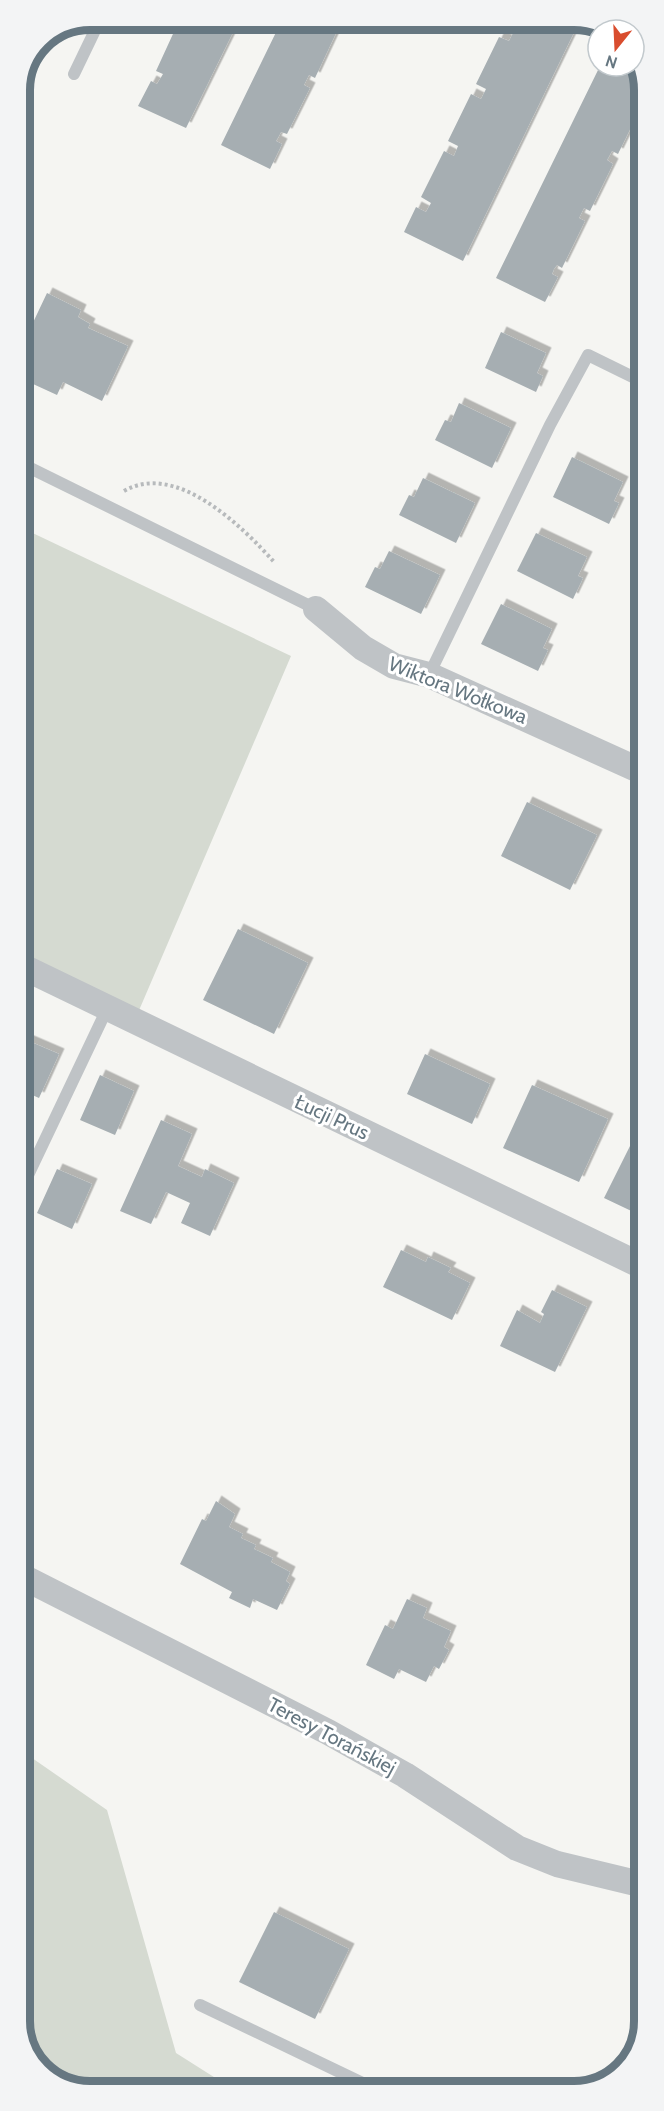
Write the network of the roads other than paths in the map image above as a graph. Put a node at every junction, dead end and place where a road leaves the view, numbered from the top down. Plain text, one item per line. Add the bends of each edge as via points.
1 (95, 30) edge
2 (74, 74) dead end
3 (634, 378) edge
4 (30, 468) edge
5 (315, 609) joint
6 (429, 675) junction
7 (634, 768) edge
8 (30, 970) edge
9 (107, 1008) junction
10 (30, 1171) edge
11 (634, 1262) edge
12 (30, 1581) edge
13 (634, 1883) edge
14 (200, 2005) dead end
15 (358, 2081) edge

1 - 2 lane
3 - 6 lane via 588,355
4 - 5 lane
5 - 6 street, Wiktora Wołkowa via 363,648 394,666
6 - 7 street, Wiktora Wołkowa
8 - 9 street, Łucji Prus
9 - 10 lane
9 - 11 street, Łucji Prus
12 - 13 street, Teresy Torańskiej via 405,1774 517,1848 556,1864
14 - 15 lane

